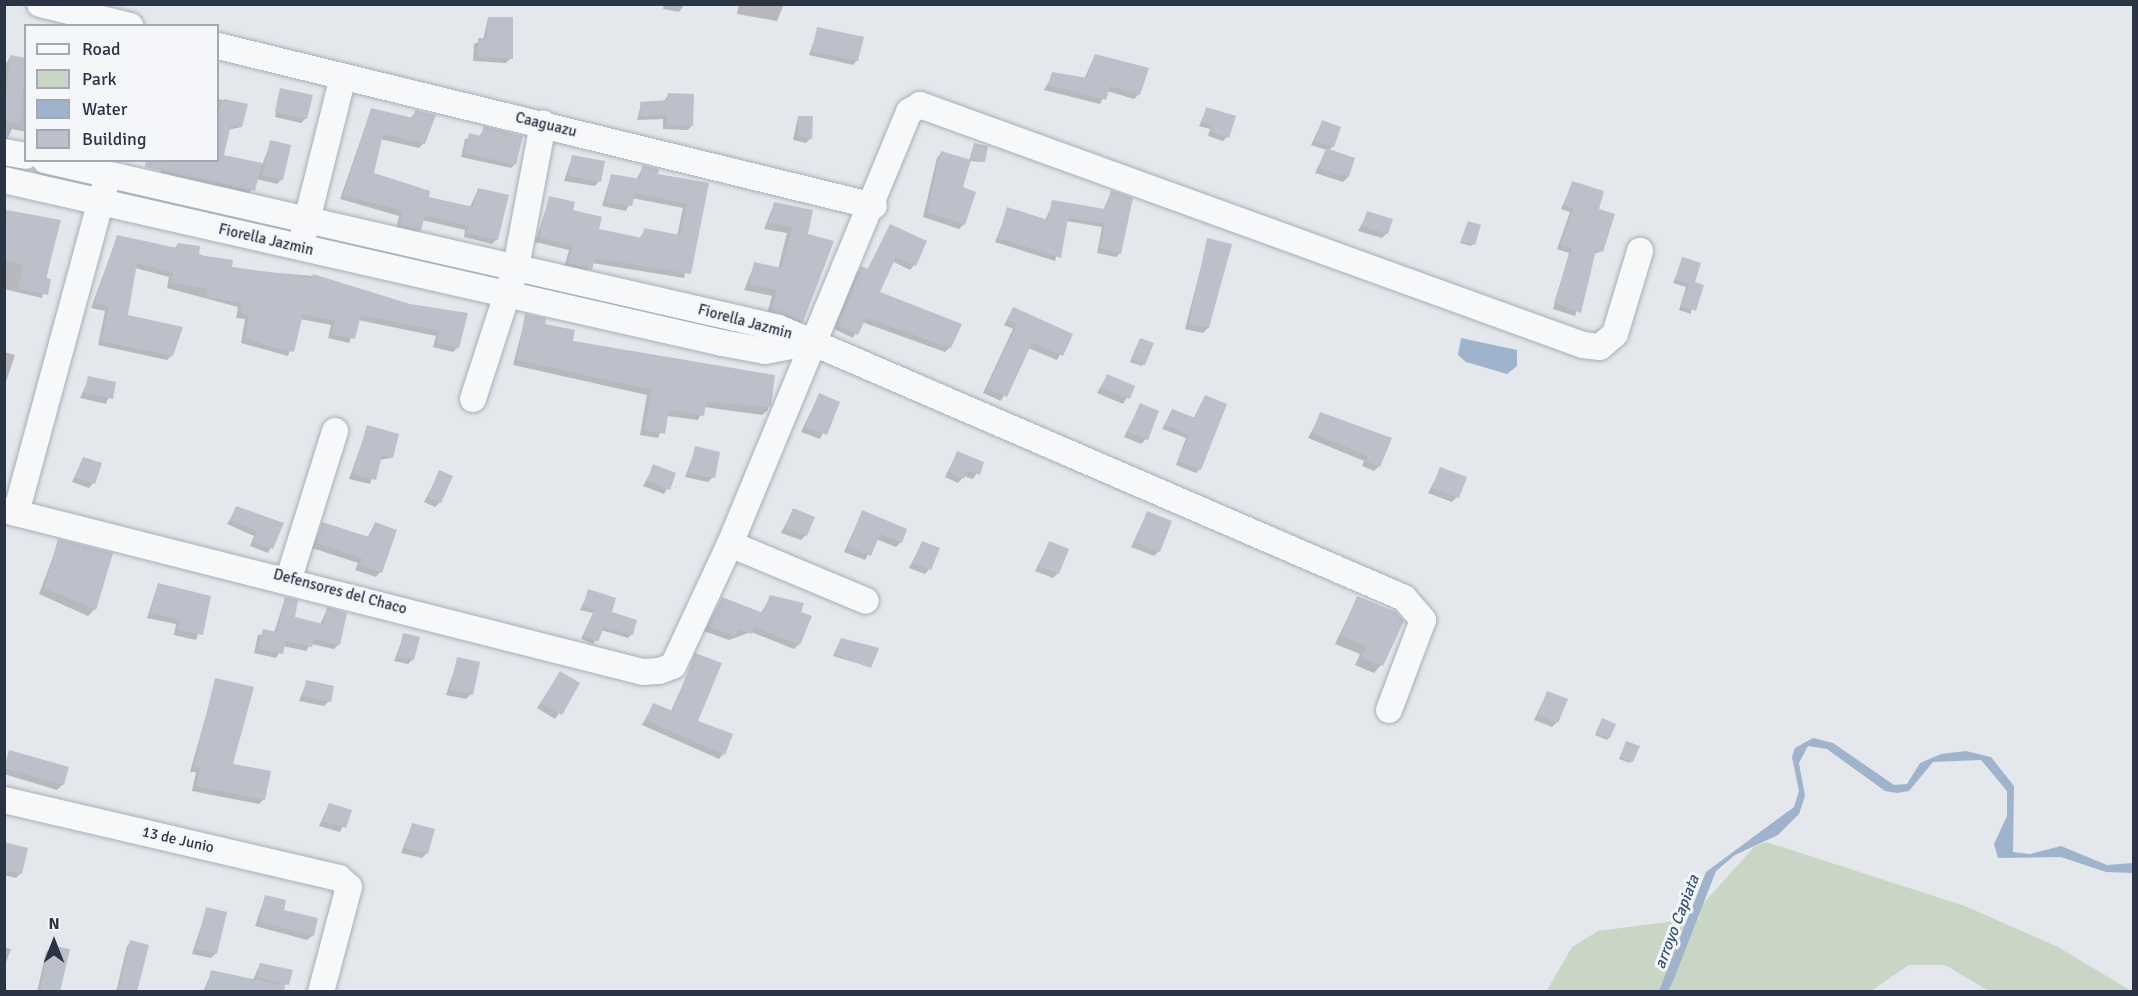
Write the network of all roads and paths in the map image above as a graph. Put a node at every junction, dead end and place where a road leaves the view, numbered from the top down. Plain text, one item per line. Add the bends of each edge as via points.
1 (40, 4) edge
2 (122, 24) edge
3 (219, 46) edge
4 (343, 76) junction
5 (543, 124) junction
6 (4, 152) edge
7 (24, 156) edge
8 (64, 162) edge
9 (110, 167) edge
10 (4, 180) edge
11 (101, 202) junction
12 (874, 206) junction
13 (307, 219) junction
14 (301, 248) junction
15 (1640, 251) dead end
16 (516, 267) junction
17 (507, 296) junction
18 (812, 342) junction
19 (473, 399) dead end
20 (335, 431) dead end
21 (10, 511) edge
22 (730, 544) junction
23 (289, 578) junction
24 (866, 601) dead end
25 (1389, 710) dead end
26 (4, 800) edge
27 (321, 992) edge

1 - 2 street
3 - 4 street, Caaguazu
4 - 5 street, Caaguazu
4 - 13 street
5 - 12 street, Caaguazu
5 - 16 street
6 - 7 street
8 - 9 street, Fiorella Jazmin
9 - 11 street
9 - 13 street, Fiorella Jazmin
10 - 11 street, Fiorella Jazmin
11 - 14 street, Fiorella Jazmin
11 - 21 street
12 - 15 street via 909,112 928,105 1583,345 1600,347 1615,334
12 - 18 street
13 - 14 street
13 - 16 street, Fiorella Jazmin
14 - 17 street, Fiorella Jazmin
16 - 17 street
16 - 18 street, Fiorella Jazmin via 773,326
17 - 18 street, Fiorella Jazmin via 765,351
17 - 19 street
18 - 22 street
18 - 25 street via 1380,587 1416,607 1423,620
20 - 23 street
21 - 23 street, Defensores del Chaco
22 - 23 street, Defensores del Chaco via 674,666 643,672
22 - 24 street
26 - 27 street, 13 de Junio via 327,873 348,887

